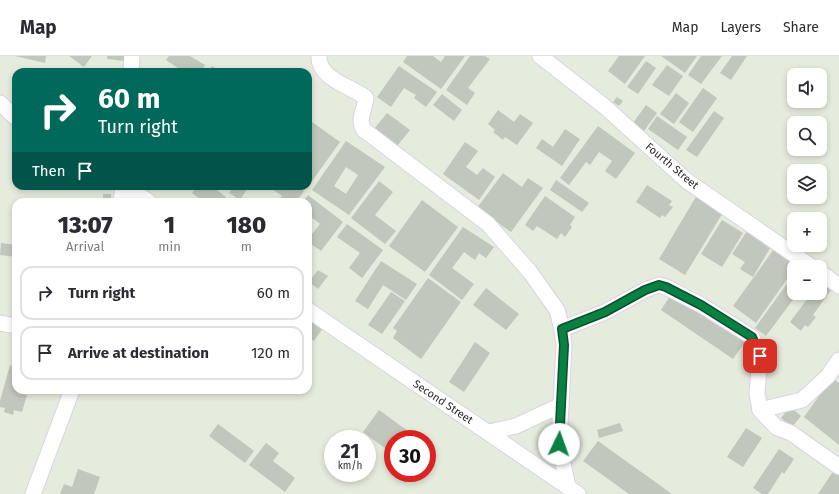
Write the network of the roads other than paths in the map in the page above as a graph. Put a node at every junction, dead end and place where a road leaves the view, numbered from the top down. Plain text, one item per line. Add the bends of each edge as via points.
1 (132, 56) edge
2 (319, 56) edge
3 (540, 56) edge
4 (131, 68) edge
5 (0, 103) edge
6 (12, 114) edge
7 (130, 190) edge
8 (143, 198) edge
9 (802, 260) edge
10 (827, 277) edge
11 (839, 286) edge
12 (312, 313) edge
13 (0, 323) edge
14 (12, 325) edge
15 (562, 329) junction
16 (839, 360) edge
17 (71, 394) edge
18 (561, 405) junction
19 (760, 410) junction
20 (489, 432) junction
21 (839, 467) edge
22 (573, 490) edge
23 (34, 494) edge

1 - 4 street
2 - 15 street via 323,68 333,80 366,98 361,117 361,126 364,130 488,224 530,272 557,310
3 - 9 street, Fourth Street via 604,106 687,181
5 - 6 street
7 - 8 street
10 - 11 street
12 - 20 street, Second Street
13 - 14 street
15 - 18 street via 564,345
15 - 19 street via 605,312 645,290 659,285 666,287 701,305 752,337 760,356 756,393
16 - 19 street via 828,376 802,400
17 - 23 street
18 - 20 street via 516,426
18 - 22 street via 559,444
19 - 21 street via 776,427 791,433
20 - 22 street, Second Street

